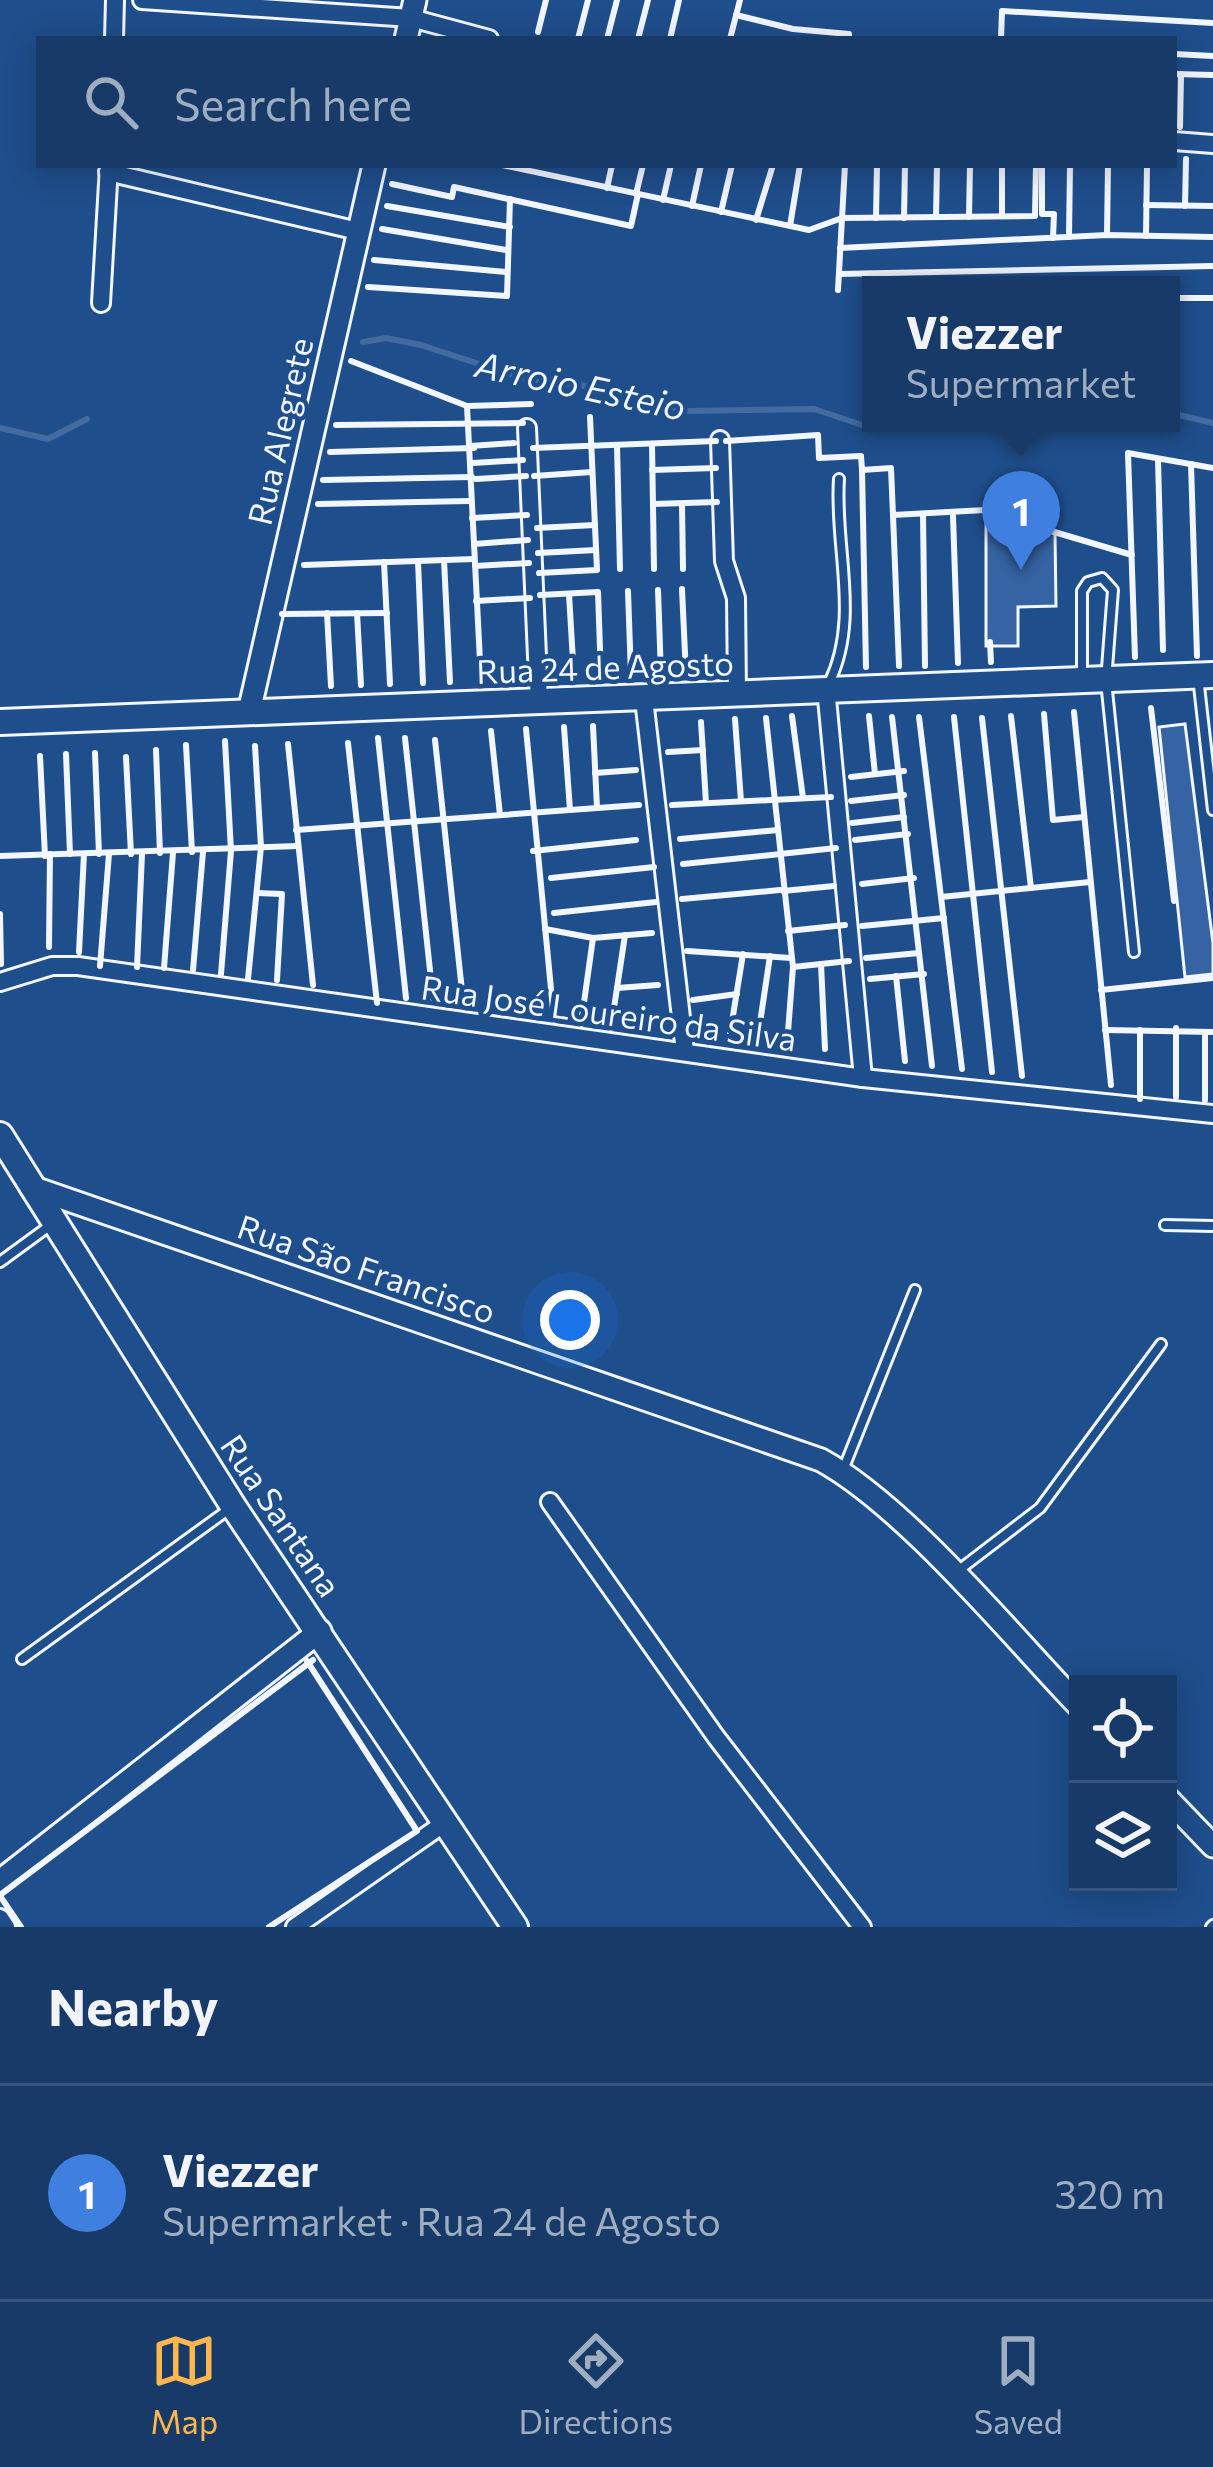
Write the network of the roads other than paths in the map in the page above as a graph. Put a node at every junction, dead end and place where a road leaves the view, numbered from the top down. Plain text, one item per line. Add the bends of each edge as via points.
1 (115, 0) edge
2 (142, 0) edge
3 (411, 19) edge
4 (114, 36) edge
5 (477, 36) edge
6 (1177, 141) edge
7 (1213, 144) edge
8 (373, 168) edge
9 (108, 169) edge
10 (358, 231) junction
11 (101, 303) dead end
12 (527, 428) dead end
13 (720, 440) dead end
14 (839, 478) dead end
15 (1205, 676) edge
16 (1094, 681) junction
17 (826, 688) junction
18 (737, 694) junction
19 (644, 698) junction
20 (539, 702) junction
21 (249, 712) junction
22 (0, 722) edge
23 (1213, 810) edge
24 (1134, 952) dead end
25 (0, 982) edge
26 (685, 1052) junction
27 (863, 1078) junction
28 (1213, 1114) edge
29 (0, 1135) edge
30 (31, 1187) junction
31 (54, 1222) junction
32 (1165, 1225) dead end
33 (1213, 1226) edge
34 (0, 1262) edge
35 (916, 1290) dead end
36 (1161, 1344) dead end
37 (842, 1472) junction
38 (550, 1502) dead end
39 (233, 1506) junction
40 (953, 1574) junction
41 (320, 1631) junction
42 (22, 1659) dead end
43 (1069, 1696) edge
44 (1177, 1808) edge
45 (446, 1822) junction
46 (1213, 1846) edge
47 (0, 1881) edge
48 (0, 1918) edge
49 (6, 1927) edge
50 (295, 1927) edge
51 (515, 1927) edge
52 (862, 1927) edge

1 - 4 street
2 - 3 street
3 - 5 street
6 - 7 street
8 - 10 street, Rua Alegrete
9 - 10 street
9 - 11 street
10 - 21 street, Rua Alegrete
12 - 20 street
13 - 18 street
14 - 17 lane via 846,603 841,659
15 - 16 main road, Rua 24 de Agosto
15 - 23 lane
16 - 16 lane via 1082,591 1102,578 1113,590
16 - 17 main road, Rua 24 de Agosto
16 - 24 lane
17 - 18 main road, Rua 24 de Agosto
17 - 27 street
18 - 19 main road, Rua 24 de Agosto
19 - 20 main road, Rua 24 de Agosto
19 - 26 street
20 - 21 main road, Rua 24 de Agosto
21 - 22 main road, Rua 24 de Agosto
25 - 26 street, Rua José Loureiro da Silva via 78,966
26 - 27 street, Rua José Loureiro da Silva
27 - 28 street, Rua José Loureiro da Silva
29 - 30 main road, Rua Santana
30 - 31 main road, Rua Santana
30 - 37 street, Rua São Francisco
31 - 34 lane
31 - 39 main road, Rua Santana
32 - 33 lane
35 - 37 lane
36 - 40 lane via 1040,1508
37 - 40 street, Rua São Francisco
38 - 52 street
39 - 41 main road, Rua Santana
39 - 42 lane
40 - 43 street, Rua São Francisco
41 - 45 main road, Rua Santana
41 - 47 street
44 - 46 street
45 - 50 street
45 - 51 main road, Rua Santana
48 - 49 street

